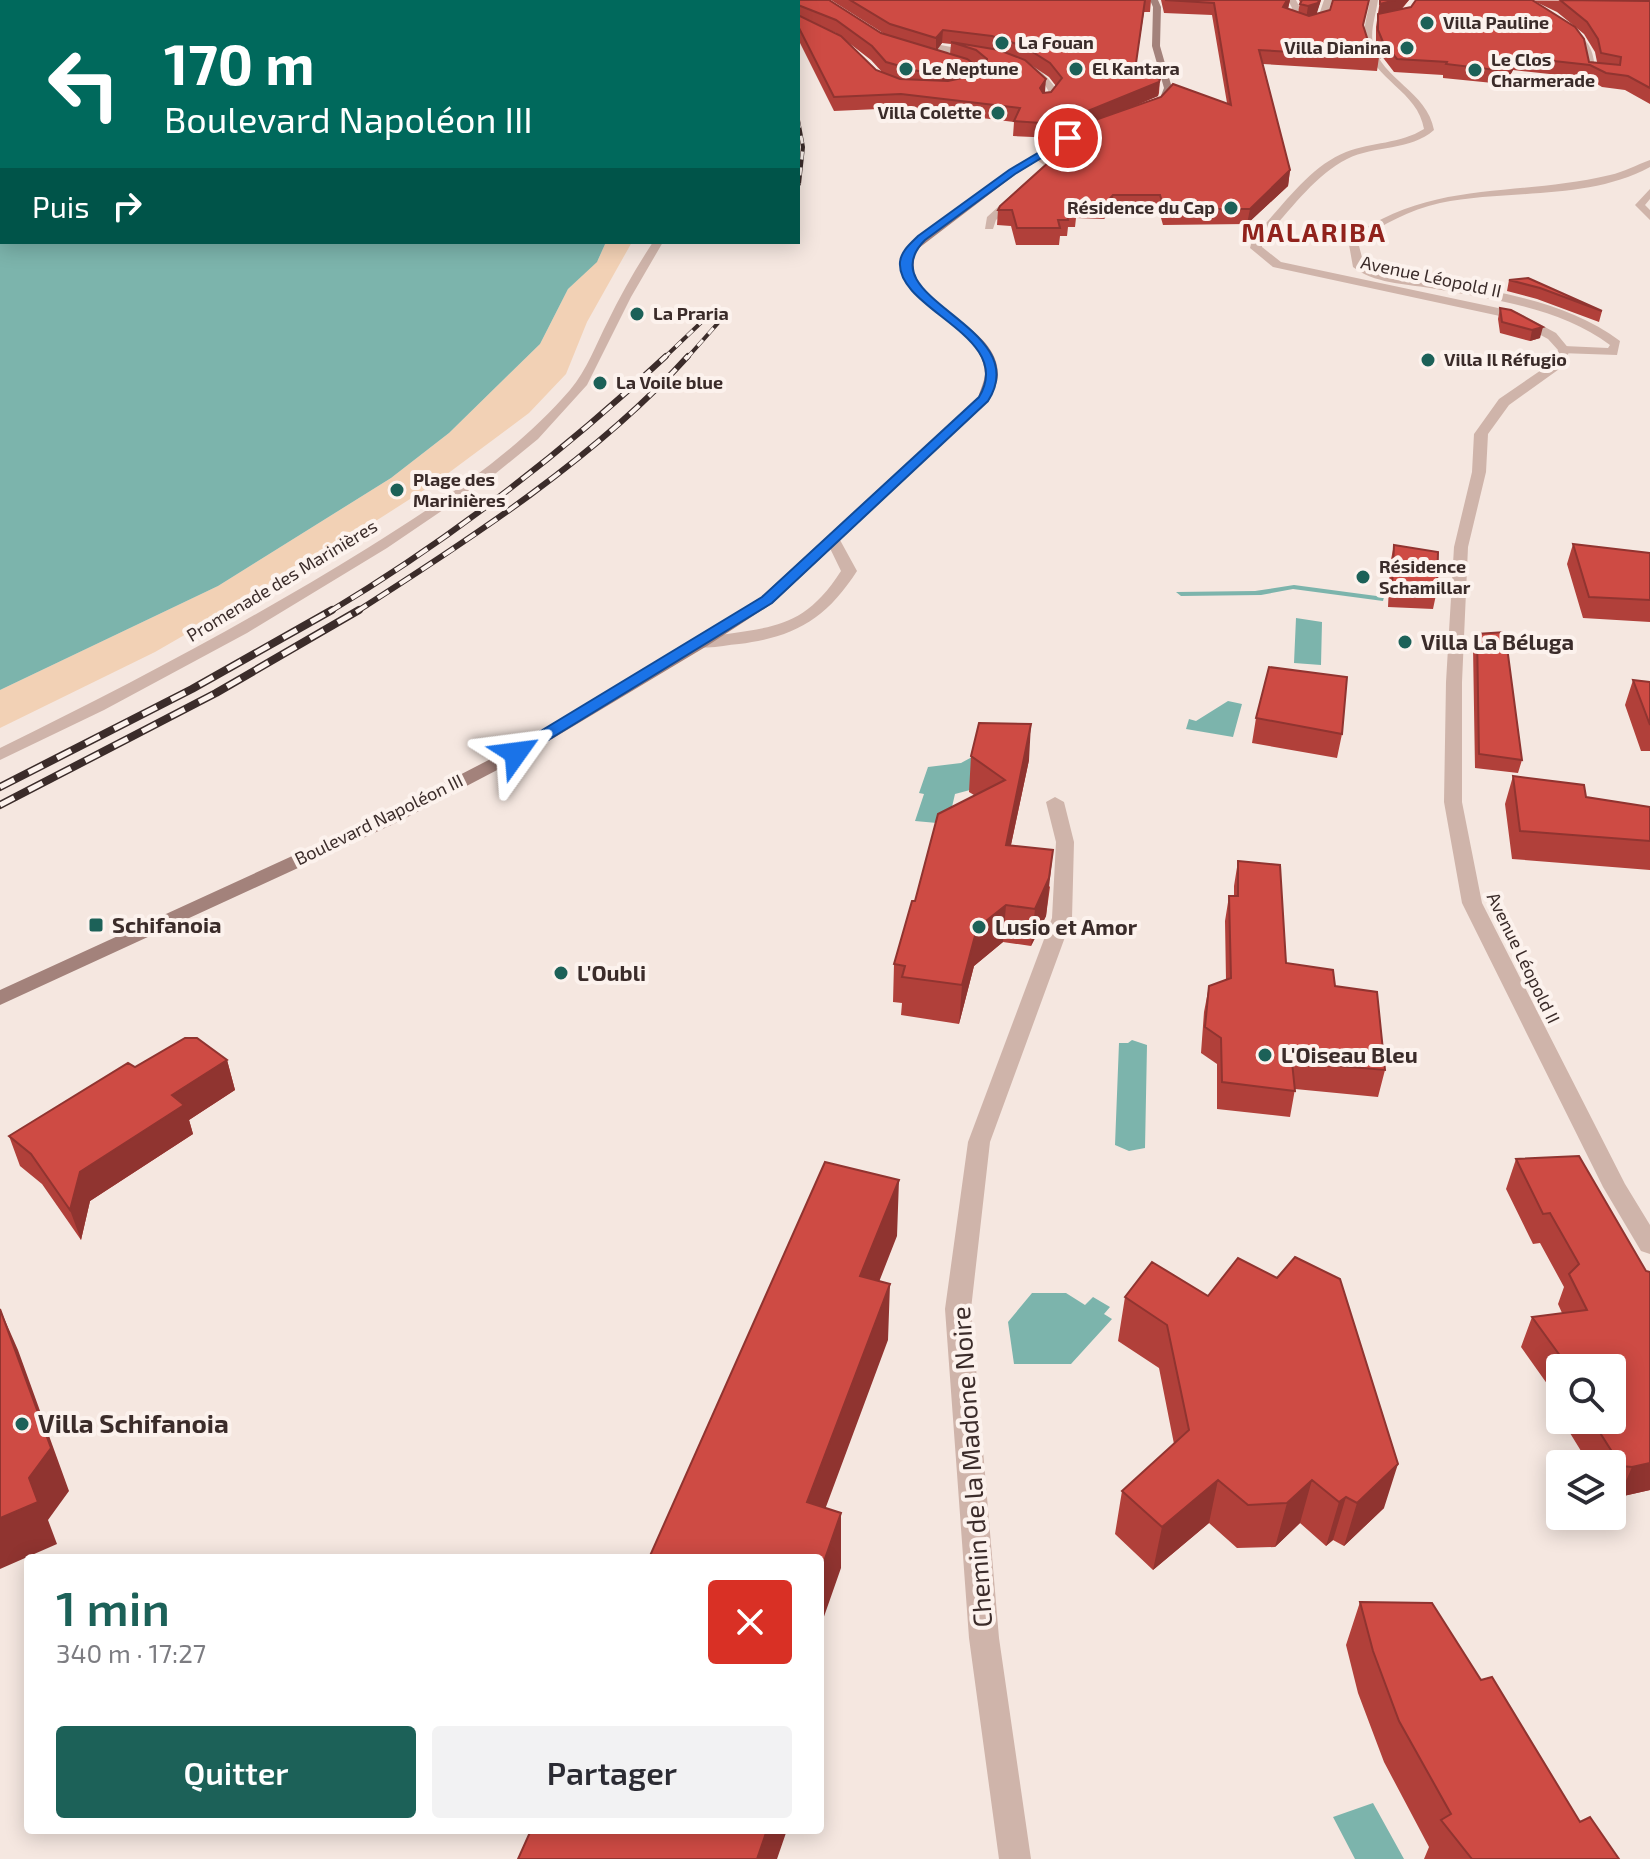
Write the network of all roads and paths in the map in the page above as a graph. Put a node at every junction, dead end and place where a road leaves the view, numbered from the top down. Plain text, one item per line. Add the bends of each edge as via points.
1 (1154, 0) edge
2 (1292, 0) edge
3 (1328, 0) edge
4 (1374, 0) edge
5 (1520, 0) edge
6 (985, 53) edge
7 (943, 60) edge
8 (1011, 60) edge
9 (1612, 74) edge
10 (1045, 102) edge
11 (1140, 111) edge
12 (1111, 122) edge
13 (1037, 156) junction
14 (1650, 163) edge
15 (1650, 192) edge
16 (1650, 217) edge
17 (989, 227) dead end
18 (657, 244) edge
19 (1564, 350) junction
20 (833, 540) junction
21 (701, 643) junction
22 (0, 755) edge
23 (1055, 802) dead end
24 (0, 998) edge
25 (1650, 1245) edge
26 (1015, 1859) edge

1 - 11 main road via 1156,46 1168,88 1164,99
2 - 3 street via 1296,8 1288,19 1306,24 1322,20
4 - 19 street, Avenue Léopold II via 1379,23 1368,42 1379,67 1425,109 1429,130 1418,139 1335,161 1257,239 1256,248 1277,265 1513,315 1552,336
5 - 9 street via 1582,41 1591,71
6 - 7 street via 909,45
8 - 10 street via 1047,81 1054,92
12 - 13 main road, Boulevard Napoléon III
13 - 17 street via 1050,165 991,219
13 - 20 main road, Boulevard Napoléon III via 910,250 905,262 908,276 922,293 981,347 990,360 992,386
14 - 19 street via 1627,174 1567,187 1448,196 1410,206 1352,241 1359,267 1378,275 1587,323 1616,344 1613,352
15 - 16 street via 1640,205
18 - 22 street, Promenade des Marinières via 584,380 500,464 403,532 260,620
19 - 25 street, Avenue Léopold II via 1558,364 1504,402 1481,434 1479,472 1461,547 1453,802 1472,903 1608,1173
20 - 21 main road, Boulevard Napoléon III via 767,600
20 - 21 street via 849,571 839,591 809,619 762,637
21 - 24 main road, Boulevard Napoléon III via 516,753 391,818
23 - 26 street, Chemin de la Madone Noire via 1065,842 1062,918 979,1142 958,1309 984,1638

